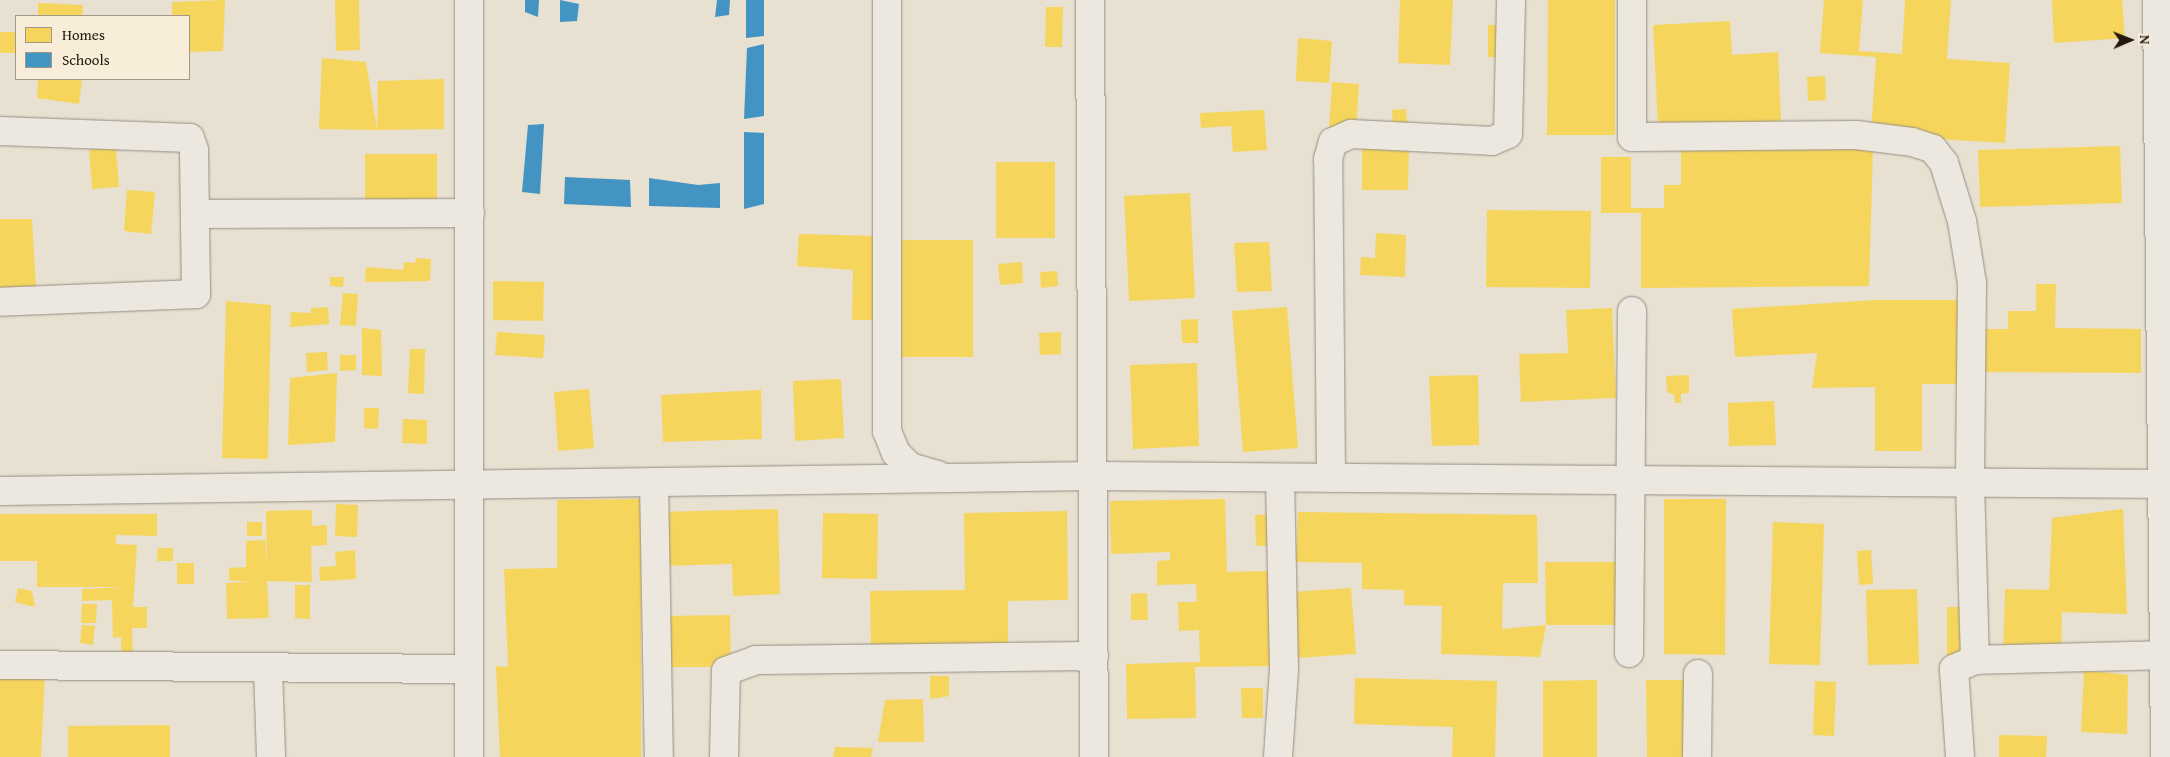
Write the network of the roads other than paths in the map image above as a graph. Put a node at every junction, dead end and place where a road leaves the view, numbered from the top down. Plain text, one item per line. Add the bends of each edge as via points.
1 (470, 0) edge
2 (887, 0) edge
3 (1090, 0) edge
4 (1512, 0) edge
5 (1632, 0) edge
6 (2158, 0) edge
7 (0, 131) edge
8 (195, 214) junction
9 (470, 214) junction
10 (0, 302) edge
11 (1632, 310) dead end
12 (1095, 476) junction
13 (1280, 478) junction
14 (1331, 478) junction
15 (950, 479) junction
16 (1630, 480) junction
17 (654, 482) junction
18 (1970, 483) junction
19 (469, 484) junction
20 (2167, 484) edge
21 (0, 491) edge
22 (2166, 641) edge
23 (1629, 653) dead end
24 (1094, 656) junction
25 (1975, 660) junction
26 (0, 665) edge
27 (469, 669) junction
28 (268, 670) junction
29 (1698, 674) dead end
30 (271, 757) edge
31 (469, 757) edge
32 (659, 757) edge
33 (724, 757) edge
34 (1094, 757) edge
35 (1278, 757) edge
36 (1697, 757) edge
37 (1960, 757) edge
38 (2165, 757) edge

1 - 9 street
2 - 15 street via 887,431 896,453 910,467
3 - 12 street
4 - 14 street via 1508,134 1492,141 1351,134 1332,142 1328,158
5 - 18 street via 1632,137 1856,135 1919,144 1934,149 1944,163 1962,221 1972,283
6 - 20 street
7 - 8 street via 190,138
8 - 9 street
8 - 10 street via 196,294
9 - 19 street
11 - 16 street
12 - 13 street
12 - 15 street
12 - 24 street
13 - 14 street
13 - 35 street via 1284,669
14 - 16 street
15 - 17 street
16 - 18 street
16 - 23 street
17 - 19 street
17 - 32 street
18 - 20 street
18 - 25 street
19 - 21 street
19 - 27 street
20 - 22 street
22 - 25 street
22 - 38 street
24 - 33 street via 756,660 726,671
24 - 34 street
25 - 37 street via 1954,669
26 - 28 street
27 - 28 street
27 - 31 street
28 - 30 street
29 - 36 street

